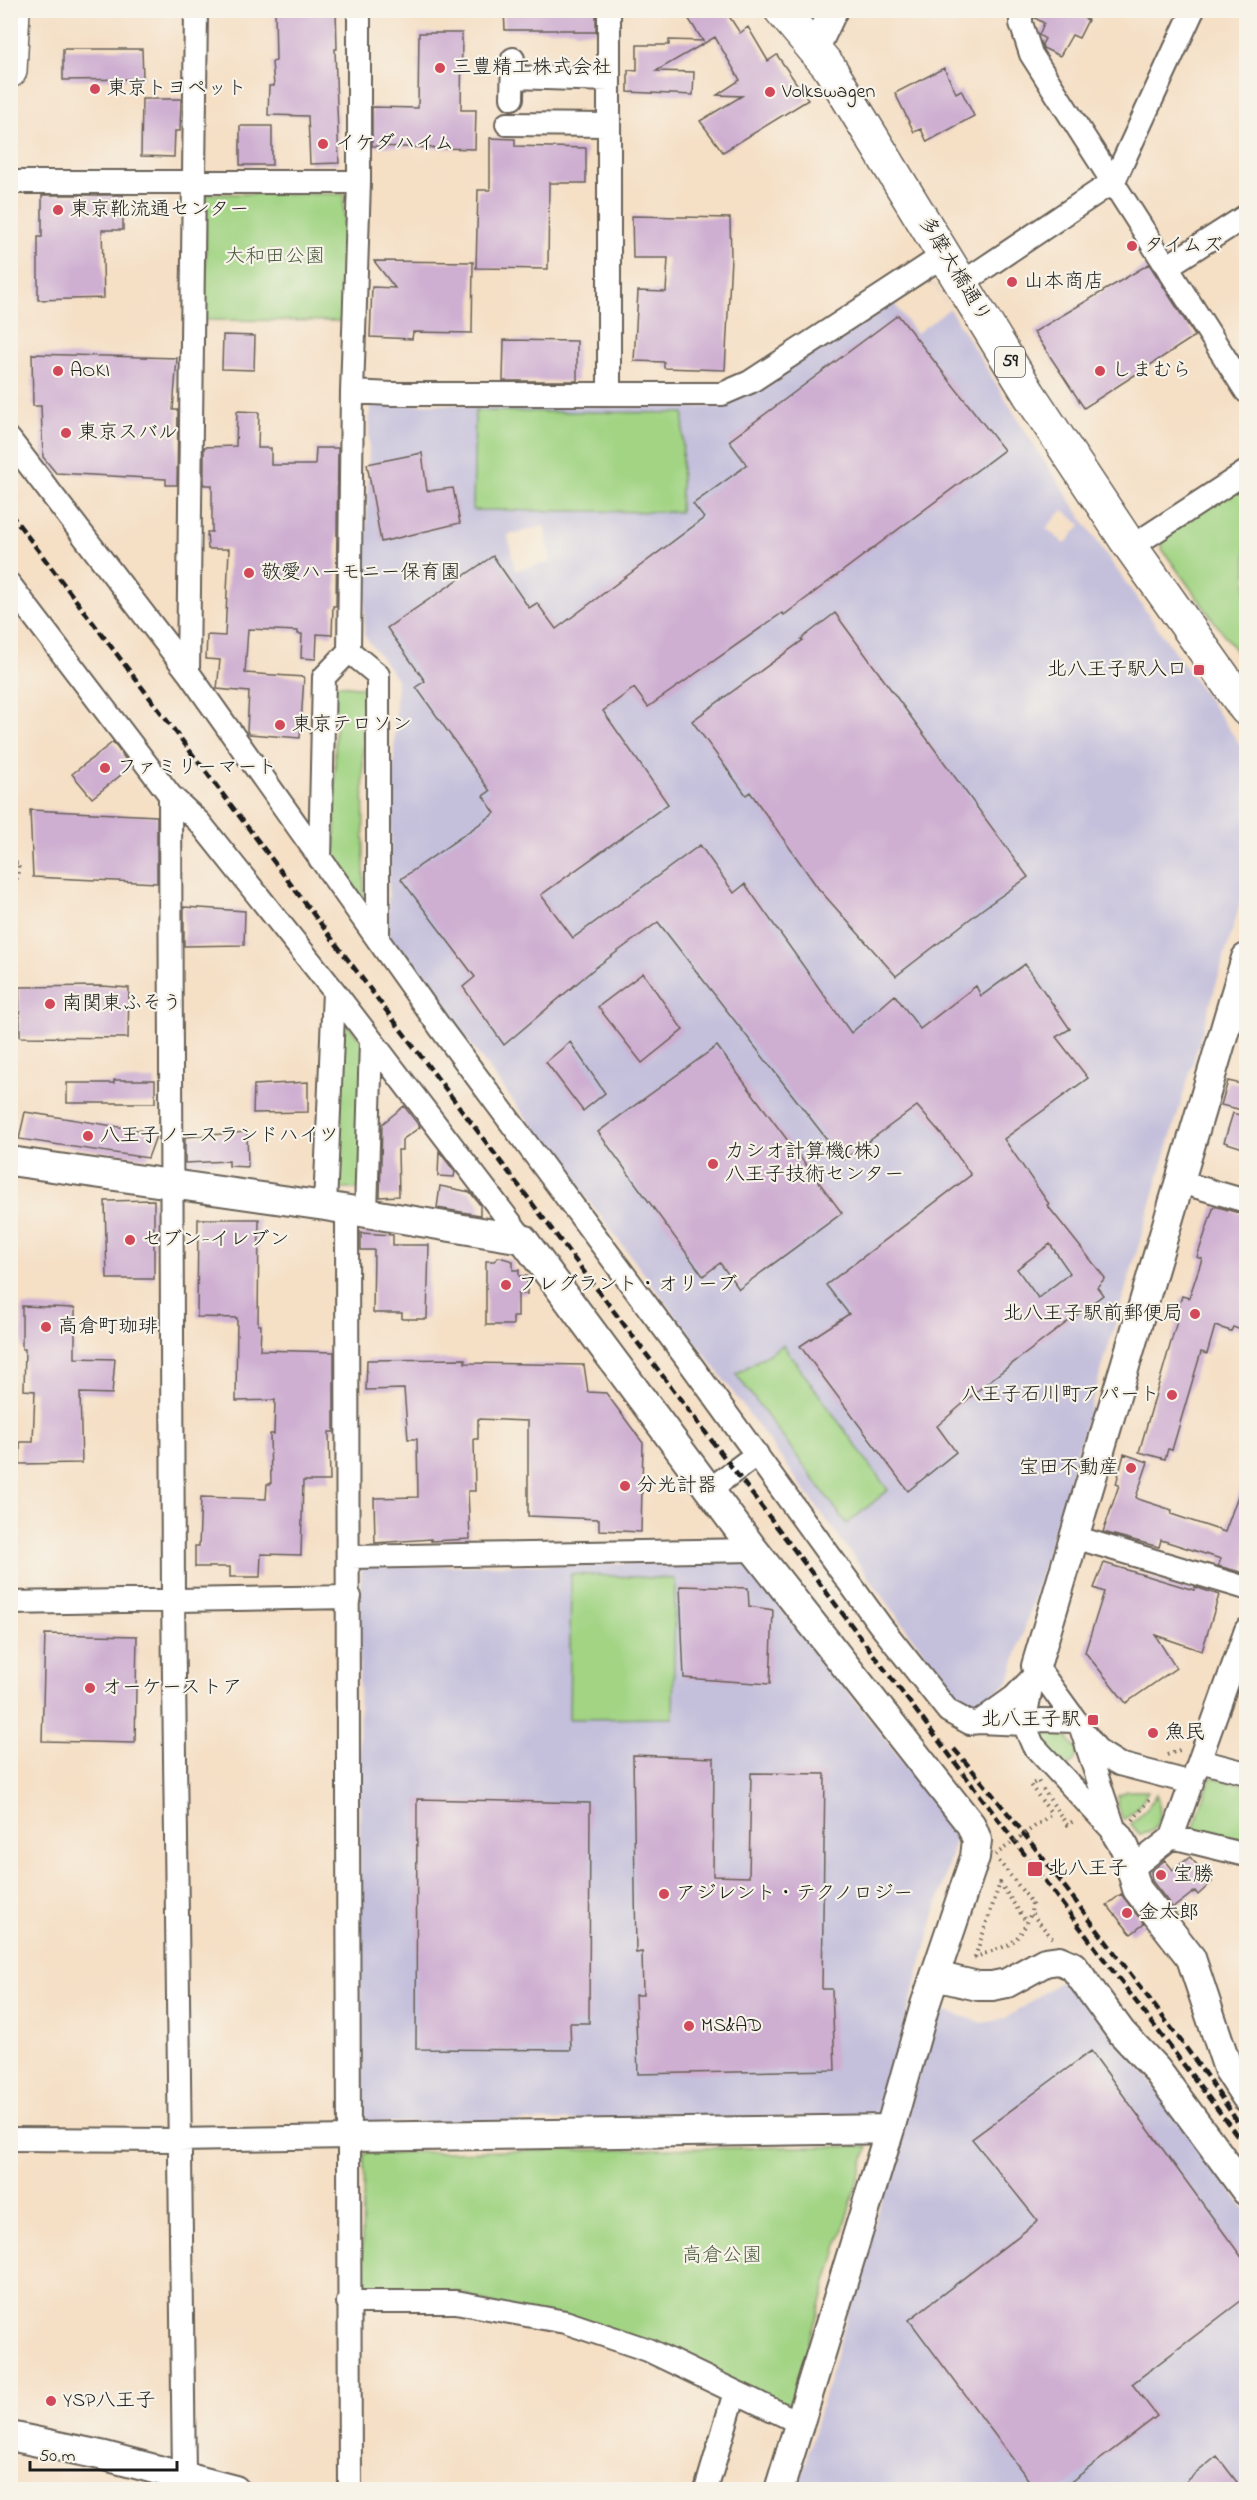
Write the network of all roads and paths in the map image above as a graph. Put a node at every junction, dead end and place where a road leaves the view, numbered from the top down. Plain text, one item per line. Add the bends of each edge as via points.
1 (14, 10) edge
2 (196, 10) edge
3 (359, 10) edge
4 (609, 10) edge
5 (781, 10) edge
6 (833, 10) edge
7 (1021, 10) edge
8 (1193, 10) edge
9 (815, 48) junction
10 (10, 71) edge
11 (513, 78) dead end
12 (609, 80) junction
13 (507, 124) dead end
14 (608, 125) junction
15 (1114, 181) junction
16 (10, 182) edge
17 (359, 182) junction
18 (195, 183) junction
19 (1246, 216) edge
20 (944, 255) junction
21 (1168, 266) junction
22 (962, 283) junction
23 (1246, 391) edge
24 (352, 392) junction
25 (609, 392) junction
26 (10, 440) edge
27 (1246, 472) edge
28 (1131, 547) junction
29 (10, 585) edge
30 (350, 651) junction
31 (188, 672) junction
32 (1246, 709) edge
33 (170, 795) junction
34 (320, 859) junction
35 (10, 863) edge
36 (13, 870) dead end
37 (378, 938) junction
38 (1246, 958) edge
39 (334, 991) junction
40 (371, 1041) junction
41 (10, 1161) edge
42 (1180, 1182) junction
43 (171, 1183) junction
44 (1246, 1201) edge
45 (346, 1210) junction
46 (523, 1239) junction
47 (757, 1454) junction
48 (710, 1490) junction
49 (1074, 1537) junction
50 (754, 1550) junction
51 (350, 1557) junction
52 (1246, 1588) edge
53 (350, 1597) junction
54 (173, 1598) junction
55 (10, 1603) edge
56 (1246, 1630) edge
57 (1035, 1672) junction
58 (978, 1722) junction
59 (1024, 1724) junction
60 (1078, 1724) junction
61 (1164, 1755) dead end
62 (1191, 1755) junction
63 (1149, 1773) junction
64 (1246, 1773) edge
65 (1095, 1776) junction
66 (1065, 1782) junction
67 (1192, 1783) junction
68 (1151, 1798) dead end
69 (1067, 1825) dead end
70 (1123, 1830) junction
71 (1172, 1837) junction
72 (1246, 1855) edge
73 (1131, 1869) junction
74 (1031, 1913) junction
75 (1027, 1923) junction
76 (1056, 1943) dead end
77 (975, 1958) junction
78 (965, 1962) dead end
79 (935, 1976) junction
80 (1246, 2097) edge
81 (890, 2129) junction
82 (348, 2137) junction
83 (10, 2139) edge
84 (178, 2140) junction
85 (1246, 2191) edge
86 (348, 2302) junction
87 (735, 2392) junction
88 (798, 2422) junction
89 (10, 2436) edge
90 (184, 2475) junction
91 (235, 2490) edge
92 (350, 2490) edge
93 (706, 2490) edge
94 (779, 2490) edge

1 - 10 main road
2 - 18 street
3 - 17 street
4 - 12 street
5 - 9 main road, 多摩大橋通り / 59
6 - 9 street
7 - 15 street via 1031,54
8 - 15 street
9 - 20 main road, 多摩大橋通り / 59 via 848,95
11 - 12 street
12 - 14 street
13 - 14 street
14 - 25 street
15 - 21 street
15 - 22 street
16 - 18 street
17 - 18 street
17 - 24 street
18 - 31 street
19 - 21 street
20 - 22 main road, 多摩大橋通り / 59
20 - 25 street via 750,381 722,394
21 - 23 street
22 - 28 main road, 多摩大橋通り / 59
24 - 25 street
24 - 30 street
26 - 31 street
27 - 28 street
28 - 32 main road, 多摩大橋通り / 59
29 - 33 street
30 - 34 street via 324,677
30 - 37 street via 378,675
31 - 34 street
33 - 39 street via 200,823
33 - 43 street
34 - 37 street
35 - 36 path via 19,863 17,878 12,880
37 - 47 street
38 - 42 street
39 - 40 street
39 - 45 street
40 - 45 street
40 - 46 street
41 - 43 street
42 - 44 street
42 - 49 street
43 - 45 street
43 - 54 street
45 - 46 street
45 - 51 street
46 - 48 street
47 - 48 street
47 - 58 street via 880,1625 948,1711
48 - 50 street
49 - 52 street
49 - 57 street
50 - 51 street
50 - 79 street via 971,1825 977,1840 975,1857
51 - 53 street
53 - 54 street
53 - 82 street
54 - 55 street
54 - 84 street
56 - 62 street
57 - 58 street via 1014,1697
57 - 59 street
57 - 60 street
58 - 59 street
59 - 60 street via 1042,1720
59 - 66 street via 1033,1745
60 - 63 street via 1107,1758
60 - 65 street
61 - 62 path
62 - 64 street
62 - 67 street
63 - 65 street
63 - 67 street
65 - 66 street
65 - 70 street
66 - 70 street
67 - 71 street
68 - 70 path
69 - 74 path, bridge via 1038,1781 1030,1785 1052,1814 995,1855 1032,1903
70 - 73 street
71 - 72 street
71 - 73 street
73 - 80 street via 1137,1889 1191,1958 1228,2069
74 - 75 path
74 - 76 path
75 - 77 path via 1023,1933 1004,1948
75 - 77 path via 1000,1883
77 - 78 path
79 - 81 street
79 - 85 street via 992,1986 1007,1983 1045,1962 1059,1960 1072,1966 1121,2032 1156,2069
81 - 82 street
81 - 88 street
82 - 84 street
82 - 86 street
83 - 84 street
84 - 90 street
86 - 87 street via 456,2302 565,2322 648,2350
86 - 92 street
87 - 88 street
87 - 93 street
88 - 94 street
89 - 90 street
90 - 91 street

